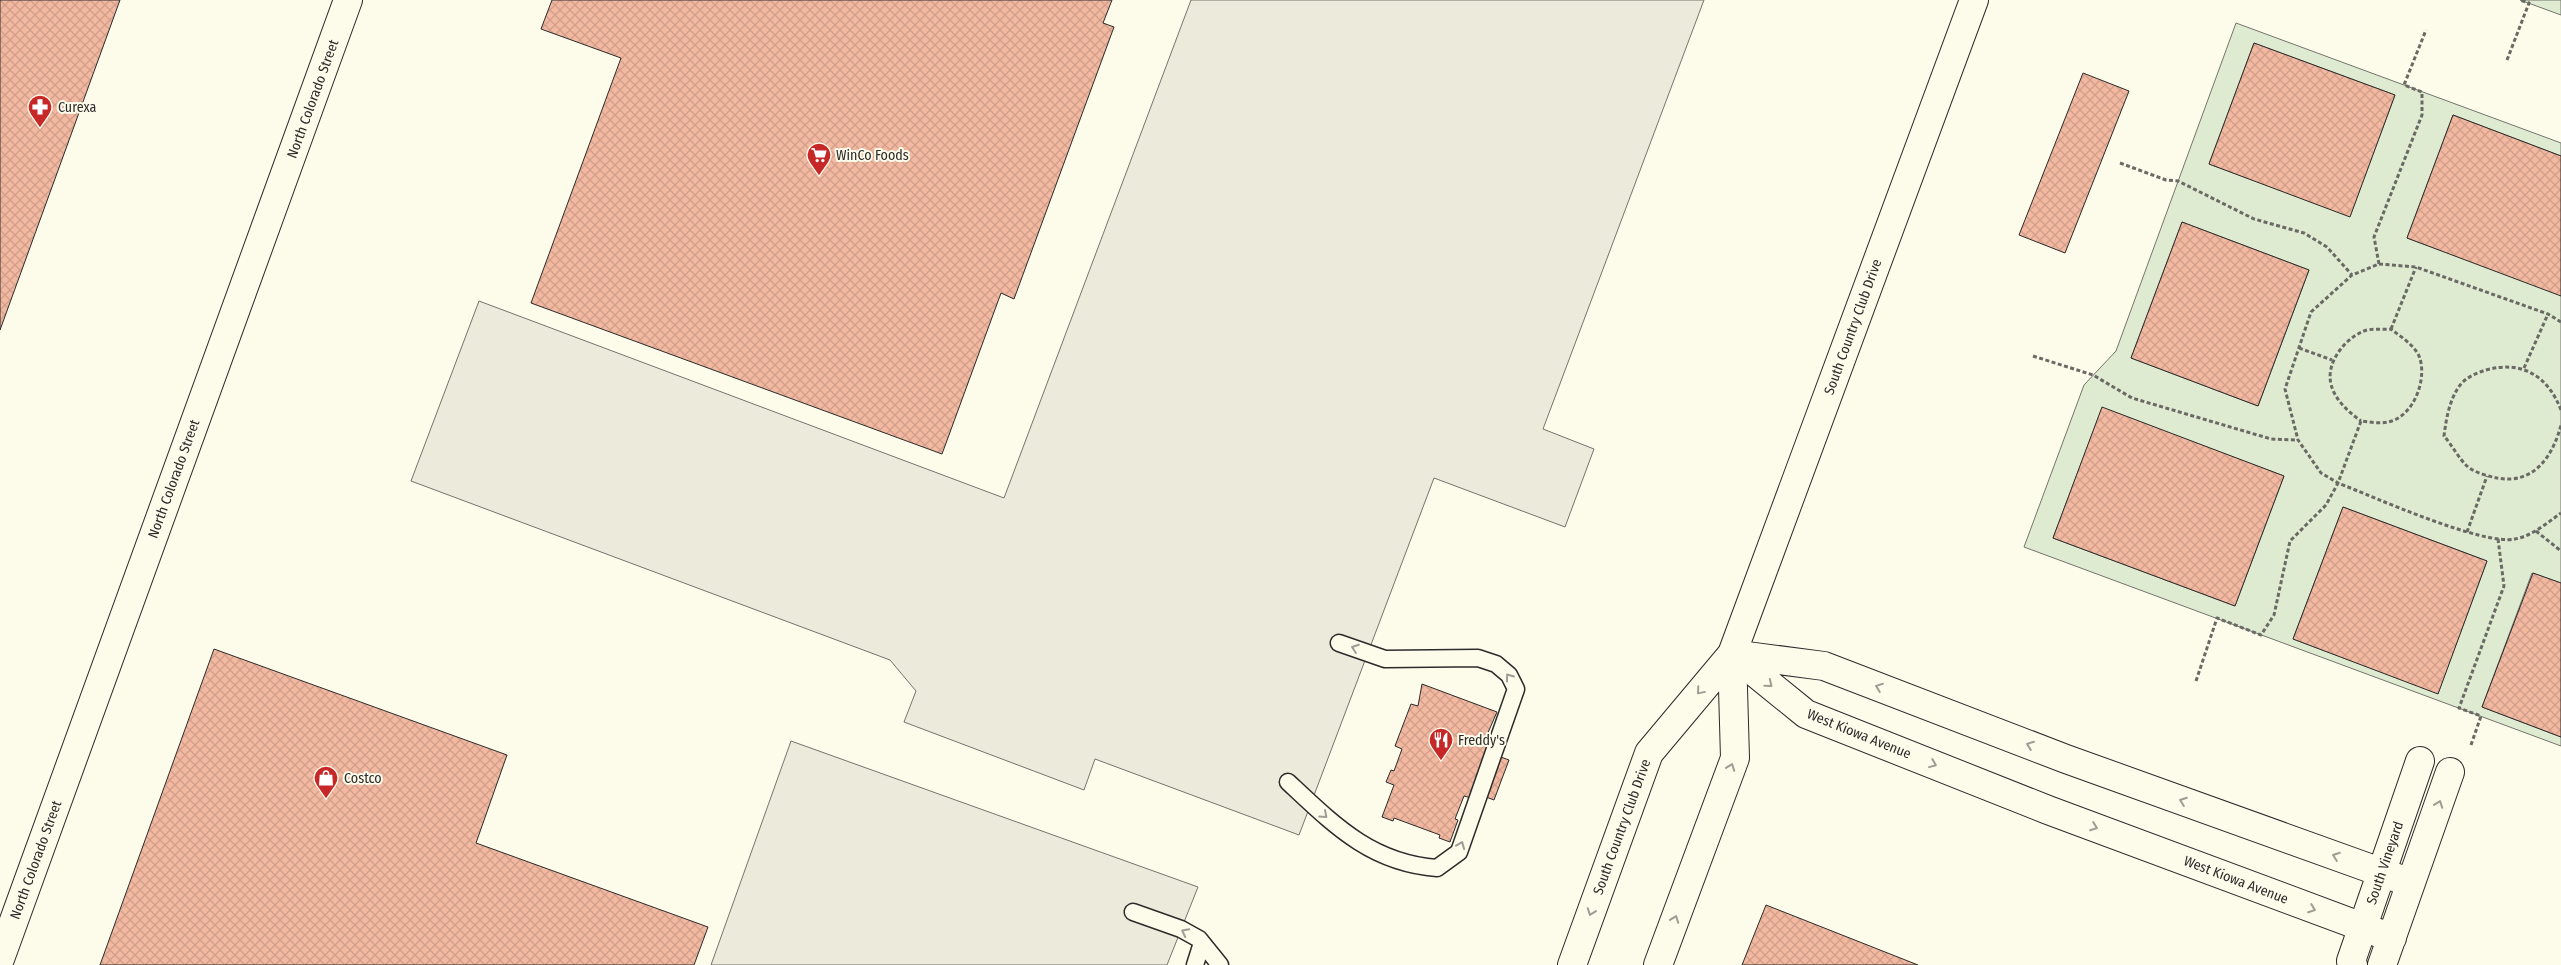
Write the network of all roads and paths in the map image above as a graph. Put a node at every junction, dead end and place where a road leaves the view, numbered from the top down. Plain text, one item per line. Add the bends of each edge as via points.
1 (348, 0) edge
2 (1974, 0) edge
3 (2520, 0) edge
4 (2426, 30) dead end
5 (2507, 60) dead end
6 (2120, 163) dead end
7 (2379, 264) junction
8 (2416, 267) junction
9 (2352, 275) junction
10 (2548, 314) junction
11 (2561, 322) edge
12 (2391, 329) junction
13 (2300, 348) junction
14 (2033, 356) dead end
15 (2332, 360) junction
16 (2524, 368) junction
17 (2561, 410) edge
18 (2361, 421) junction
19 (2561, 425) edge
20 (2298, 440) junction
21 (2559, 442) edge
22 (2487, 476) junction
23 (2338, 483) junction
24 (2561, 513) edge
25 (2536, 531) junction
26 (2467, 532) junction
27 (2498, 539) junction
28 (2561, 552) edge
29 (1340, 643) dead end
30 (1732, 654) junction
31 (2196, 681) dead end
32 (2469, 750) dead end
33 (2420, 761) dead end
34 (2450, 772) dead end
35 (1288, 782) dead end
36 (2382, 873) junction
37 (2411, 883) junction
38 (1133, 912) dead end
39 (2363, 928) junction
40 (2392, 938) junction
41 (1202, 943) junction
42 (0, 959) edge
43 (1195, 965) edge
44 (1220, 965) edge
45 (1572, 965) edge
46 (1658, 965) edge
47 (2353, 965) edge
48 (2382, 965) edge

1 - 42 street, North Colorado Street
2 - 30 street, South Country Club Drive
3 - 5 path via 2529,4
4 - 7 path via 2404,85 2422,92 2422,115 2374,237
6 - 9 path via 2166,180 2178,181 2254,218 2304,233 2327,247
7 - 8 path
7 - 9 path
8 - 10 path
8 - 12 path
9 - 13 path via 2312,312
10 - 11 path
10 - 16 path
12 - 15 path via 2365,331 2346,342
12 - 18 path via 2408,342 2418,356 2423,377 2408,410 2389,422
13 - 15 path
13 - 20 path via 2285,390
14 - 20 path via 2093,375 2132,398 2271,438
15 - 18 path via 2329,376 2335,396
16 - 17 path via 2547,384
16 - 22 path via 2499,366 2473,374 2458,387 2447,414 2444,436 2468,467
18 - 23 path
19 - 21 path
20 - 23 path via 2321,473
21 - 22 path via 2533,473 2506,479
22 - 26 path
23 - 26 path
23 - 31 path via 2326,505 2290,541 2274,616 2261,635 2216,618
24 - 25 path
25 - 27 path via 2515,540
25 - 28 path
26 - 27 path
27 - 32 path via 2504,586 2459,708 2481,716
35 -> 29 lane via 1354,840 1393,859 1437,868 1460,852 1516,689 1509,675 1496,664 1478,658 1384,659
36 -> 30 street via 2066,759 1824,666
30 -> 39 street, West Kiowa Avenue via 1806,714 2048,810
30 -> 45 street, South Country Club Drive via 1649,753
46 -> 30 street, South Country Club Drive via 1734,758
33 - 36 street, South Vineyard
37 -> 34 street
36 - 37 street
36 - 39 street, South Vineyard
37 - 40 street
41 -> 38 lane via 1181,929
39 - 40 street, West Kiowa Avenue
39 - 47 street, South Vineyard via 2351,961
40 - 48 street
41 - 43 lane
41 - 44 lane

